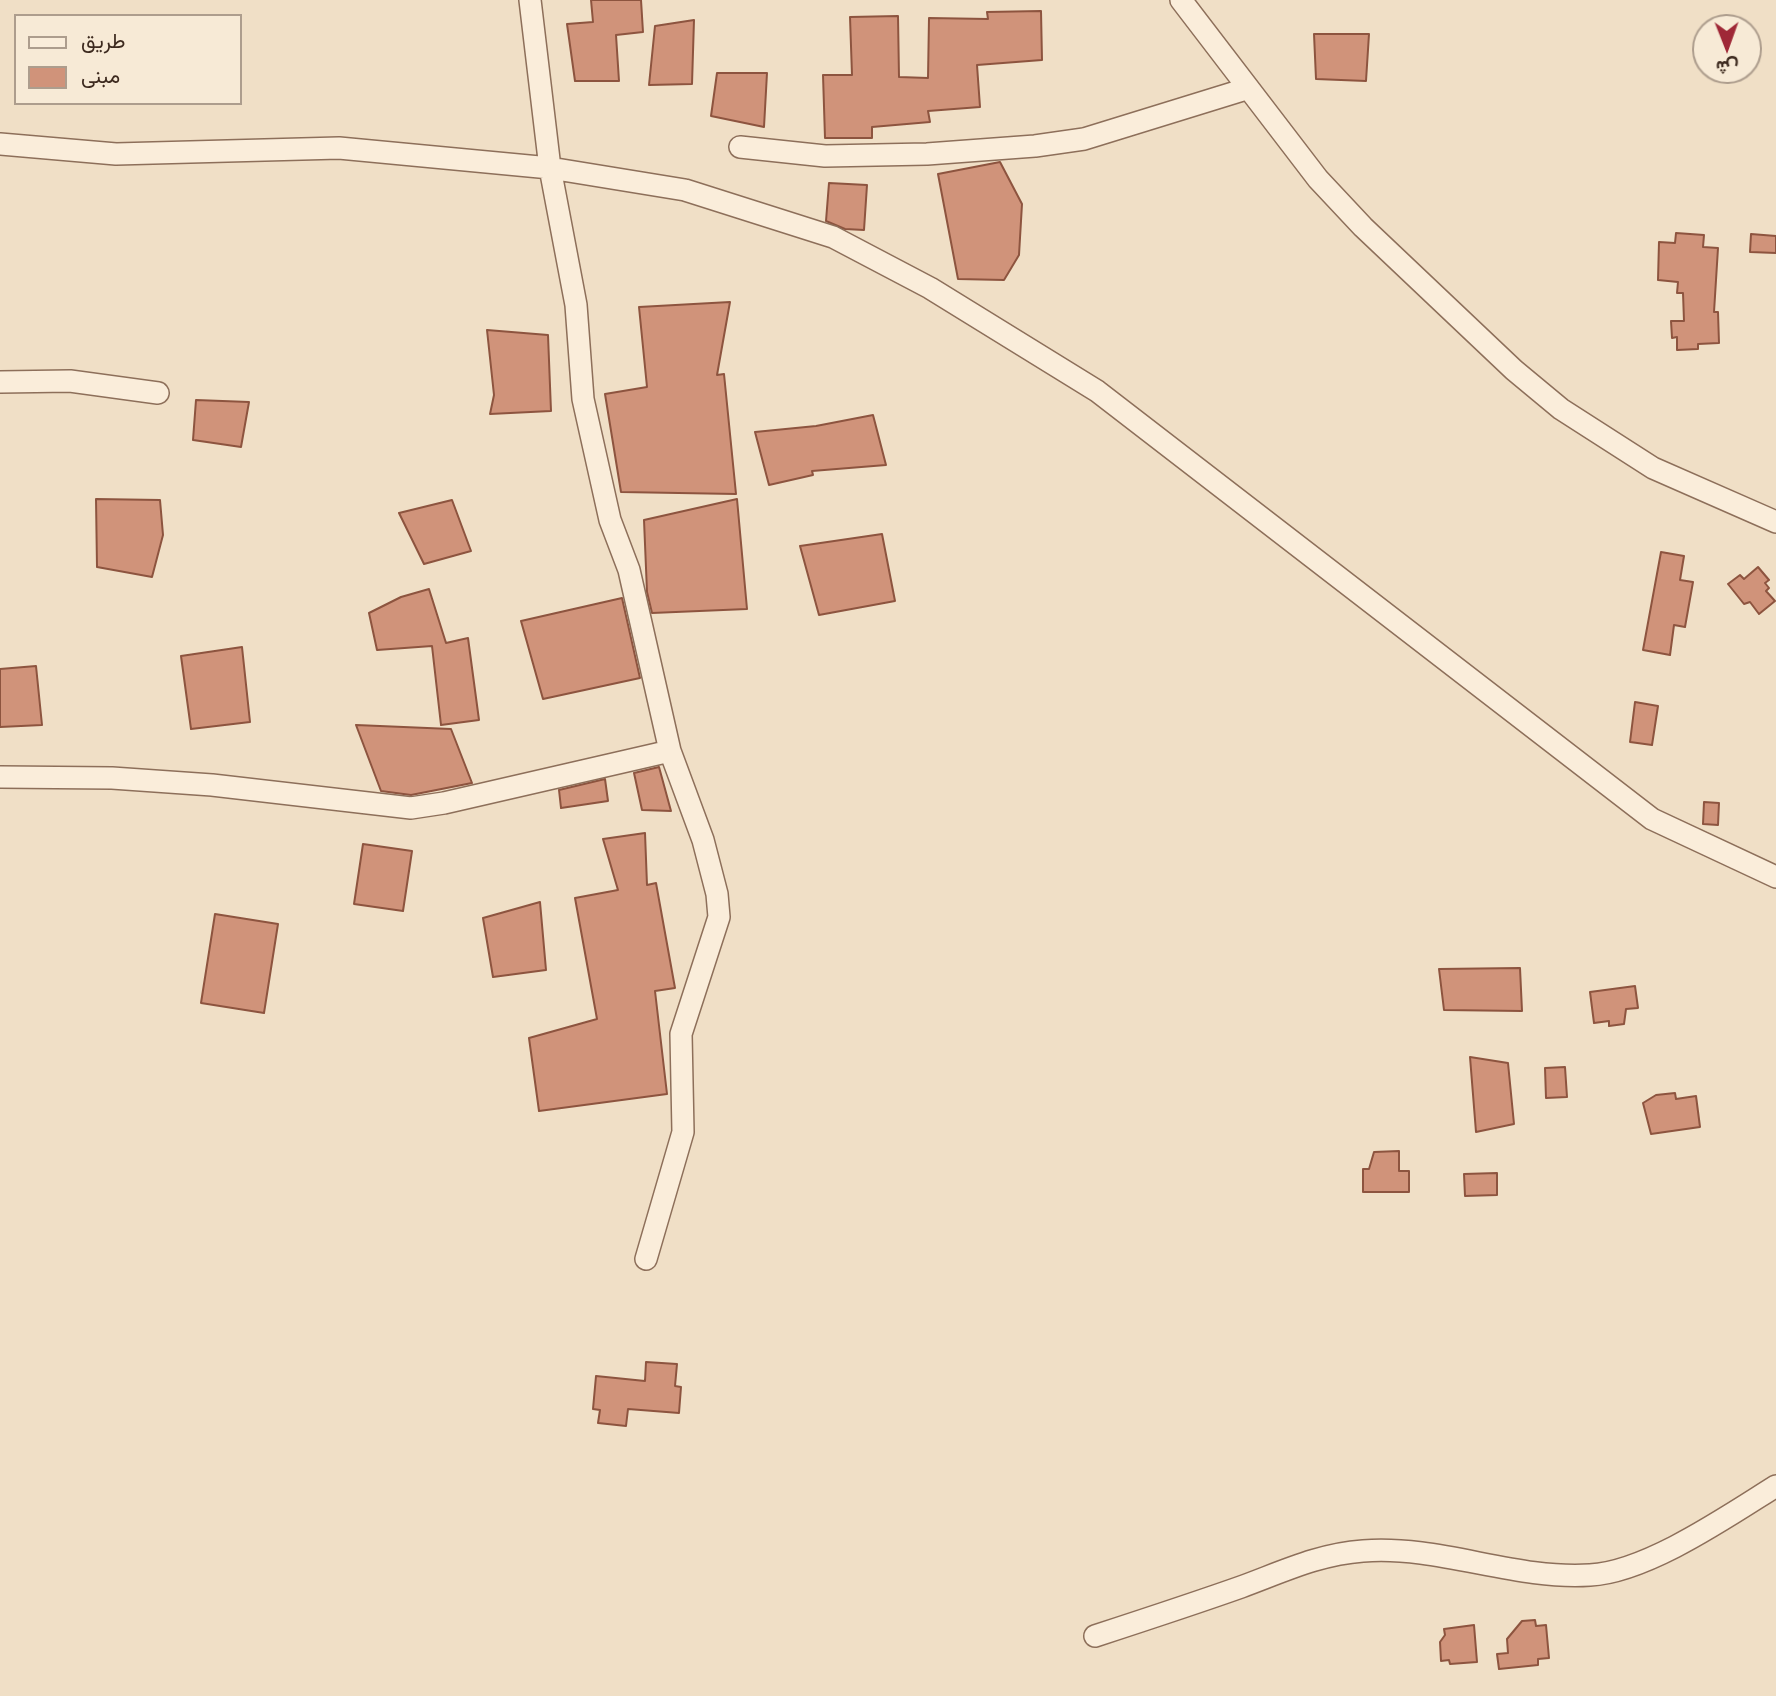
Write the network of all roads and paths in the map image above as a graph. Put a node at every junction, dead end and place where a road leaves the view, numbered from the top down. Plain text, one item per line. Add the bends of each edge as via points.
1 (530, 0) edge
2 (1181, 0) edge
3 (1246, 89) junction
4 (0, 144) edge
5 (740, 147) dead end
6 (550, 168) junction
7 (0, 382) edge
8 (158, 393) dead end
9 (1776, 522) edge
10 (670, 751) junction
11 (0, 777) edge
12 (1776, 877) edge
13 (646, 1259) dead end
14 (1776, 1486) edge
15 (1095, 1636) dead end

1 - 6 street
2 - 3 street
3 - 5 street via 1084,139 1035,146 825,156
3 - 9 street via 1363,227 1538,390 1653,468
4 - 6 street via 116,153 340,148
6 - 10 street via 576,305 583,399 610,520 629,570
6 - 12 street via 685,190 797,225 833,237 930,288 1097,391 1652,819
7 - 8 street via 70,382
10 - 11 street via 411,808 212,785
10 - 13 street via 703,840 719,917 681,1034 683,1132
14 - 15 street via 1668,1549 1625,1568 1591,1576 1400,1551 1320,1556

